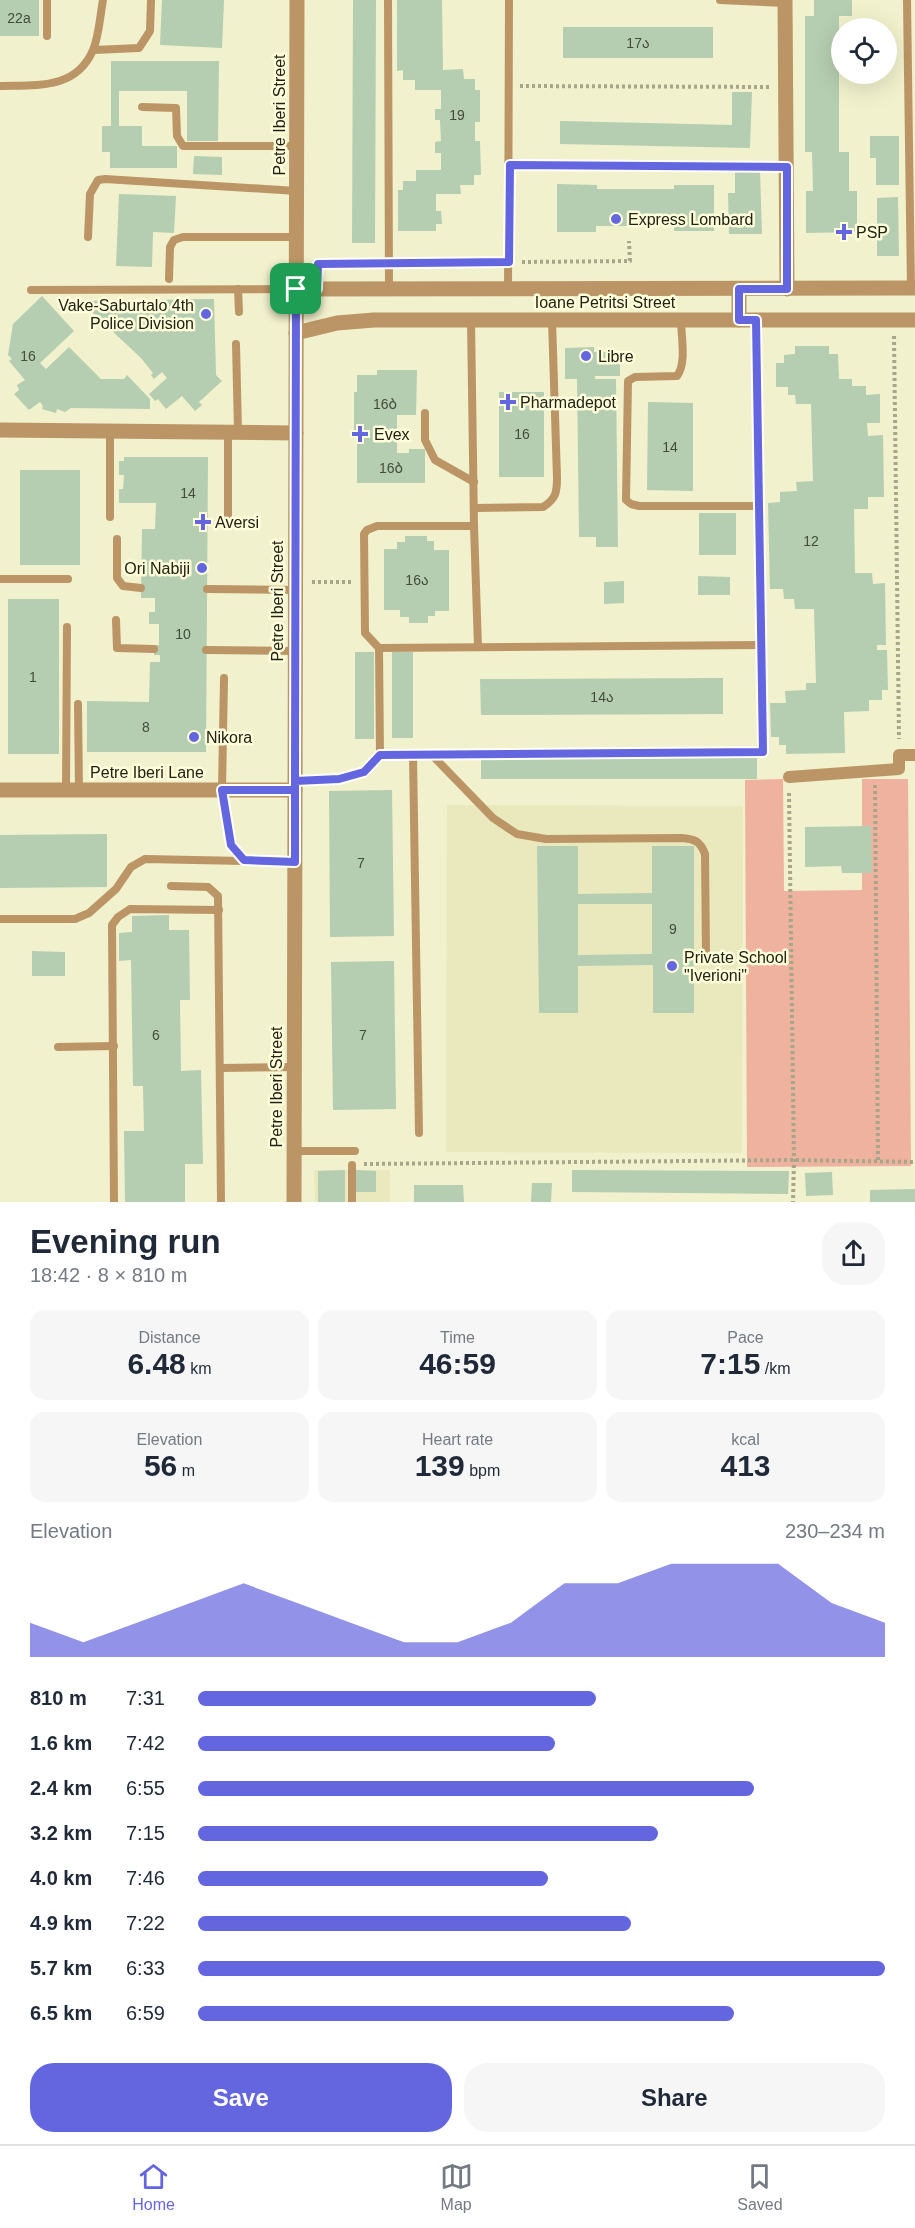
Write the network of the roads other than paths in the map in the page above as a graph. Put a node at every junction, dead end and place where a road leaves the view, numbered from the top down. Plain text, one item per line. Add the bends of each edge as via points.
1 (47, 0) edge
2 (103, 0) edge
3 (151, 0) edge
4 (297, 0) edge
5 (388, 0) edge
6 (509, 0) edge
7 (720, 0) edge
8 (907, 0) edge
9 (785, 1) edge
10 (47, 36) dead end
11 (93, 50) junction
12 (0, 86) edge
13 (142, 107) dead end
14 (297, 146) junction
15 (510, 165) junction
16 (787, 167) junction
17 (297, 191) junction
18 (88, 237) dead end
19 (297, 237) junction
20 (169, 279) dead end
21 (913, 288) edge
22 (238, 289) junction
23 (296, 289) junction
24 (389, 289) junction
25 (508, 289) junction
26 (739, 289) junction
27 (787, 289) junction
28 (31, 290) dead end
29 (239, 312) dead end
30 (471, 320) junction
31 (552, 320) junction
32 (681, 320) junction
33 (739, 320) junction
34 (756, 320) junction
35 (915, 320) edge
36 (296, 333) junction
37 (236, 344) dead end
38 (424, 413) dead end
39 (0, 430) edge
40 (110, 431) junction
41 (233, 432) junction
42 (296, 432) junction
43 (474, 482) junction
44 (759, 506) junction
45 (474, 508) junction
46 (228, 515) dead end
47 (110, 517) dead end
48 (474, 526) junction
49 (117, 538) dead end
50 (0, 579) edge
51 (68, 579) dead end
52 (141, 588) dead end
53 (207, 589) dead end
54 (295, 590) junction
55 (116, 620) dead end
56 (67, 627) dead end
57 (760, 645) junction
58 (477, 647) junction
59 (379, 648) junction
60 (154, 649) dead end
61 (206, 650) dead end
62 (295, 651) junction
63 (224, 678) dead end
64 (78, 704) dead end
65 (431, 754) junction
66 (380, 755) junction
67 (413, 755) junction
68 (915, 755) edge
69 (789, 777) road end
70 (295, 785) junction
71 (0, 790) edge
72 (72, 790) junction
73 (222, 790) junction
74 (244, 860) junction
75 (295, 862) junction
76 (171, 886) dead end
77 (219, 910) junction
78 (0, 919) edge
79 (706, 954) dead end
80 (114, 1046) junction
81 (58, 1047) dead end
82 (294, 1067) junction
83 (221, 1068) junction
84 (419, 1134) dead end
85 (294, 1151) junction
86 (354, 1151) dead end
87 (352, 1165) road end
88 (114, 1202) edge
89 (221, 1202) edge
90 (294, 1202) edge
91 (352, 1202) edge

1 - 10 lane
2 - 11 lane
3 - 11 lane via 150,31 139,48
4 - 14 street, Petre Iberi Street
5 - 24 lane
6 - 15 lane
7 - 9 lane
8 - 21 lane
9 - 16 street
11 - 12 lane via 73,76 48,84
13 - 14 lane via 176,108 177,136 183,146
14 - 17 street, Petre Iberi Street
15 - 16 lane
15 - 25 lane
16 - 27 street
17 - 18 lane via 98,180 90,194
17 - 19 street, Petre Iberi Street
19 - 20 lane via 183,237 174,240 170,248
19 - 23 street, Petre Iberi Street
21 - 27 street, Ioane Petritsi Street
22 - 23 lane
22 - 28 lane
22 - 29 lane
23 - 24 street, Ioane Petritsi Street
23 - 36 street, Petre Iberi Street
24 - 25 street, Ioane Petritsi Street
25 - 26 street, Ioane Petritsi Street
26 - 27 street, Ioane Petritsi Street
26 - 33 street
30 - 31 street, Ioane Petritsi Street
30 - 36 street, Ioane Petritsi Street via 374,320 337,323
30 - 43 lane
31 - 32 street, Ioane Petritsi Street
31 - 45 lane via 557,478 553,501 543,507
32 - 33 street, Ioane Petritsi Street
32 - 44 lane via 682,363 677,376 635,377 628,381 626,500 639,506
33 - 34 street, Ioane Petritsi Street
34 - 35 street, Ioane Petritsi Street
34 - 44 lane
36 - 42 street, Petre Iberi Street
37 - 41 lane
38 - 43 lane via 425,440 435,460
39 - 40 street
40 - 41 street
40 - 47 lane
41 - 42 street
41 - 46 lane
42 - 54 street, Petre Iberi Street
43 - 45 lane
44 - 57 lane
45 - 48 lane
48 - 58 lane
48 - 59 lane via 377,526 367,530 365,633
49 - 52 lane via 117,578 123,586
50 - 51 lane
53 - 54 lane
54 - 62 street, Petre Iberi Street
55 - 60 lane via 117,648
56 - 72 lane
57 - 58 lane
57 - 65 lane via 763,752
58 - 59 lane
59 - 66 lane
61 - 62 lane
62 - 70 street, Petre Iberi Street
63 - 73 lane
64 - 72 lane
65 - 67 lane
65 - 79 lane via 492,818 517,834 546,839 681,838 700,843 705,854
66 - 67 lane
66 - 70 lane via 364,772
67 - 84 lane
68 - 69 street via 899,755 899,769
70 - 73 street, Petre Iberi Lane
70 - 75 street, Petre Iberi Street
71 - 72 street, Petre Iberi Lane
72 - 73 street, Petre Iberi Lane
73 - 74 lane via 231,845
74 - 75 lane
74 - 78 lane via 145,859 131,867 116,889 89,913 75,919
75 - 82 street, Petre Iberi Street
76 - 77 lane via 208,887 218,896
77 - 80 lane via 130,909 118,917 112,925
77 - 83 lane
80 - 81 lane
80 - 88 lane
82 - 83 lane
82 - 85 street, Petre Iberi Street
83 - 89 lane
85 - 86 lane
85 - 90 street, Petre Iberi Street
87 - 91 lane

